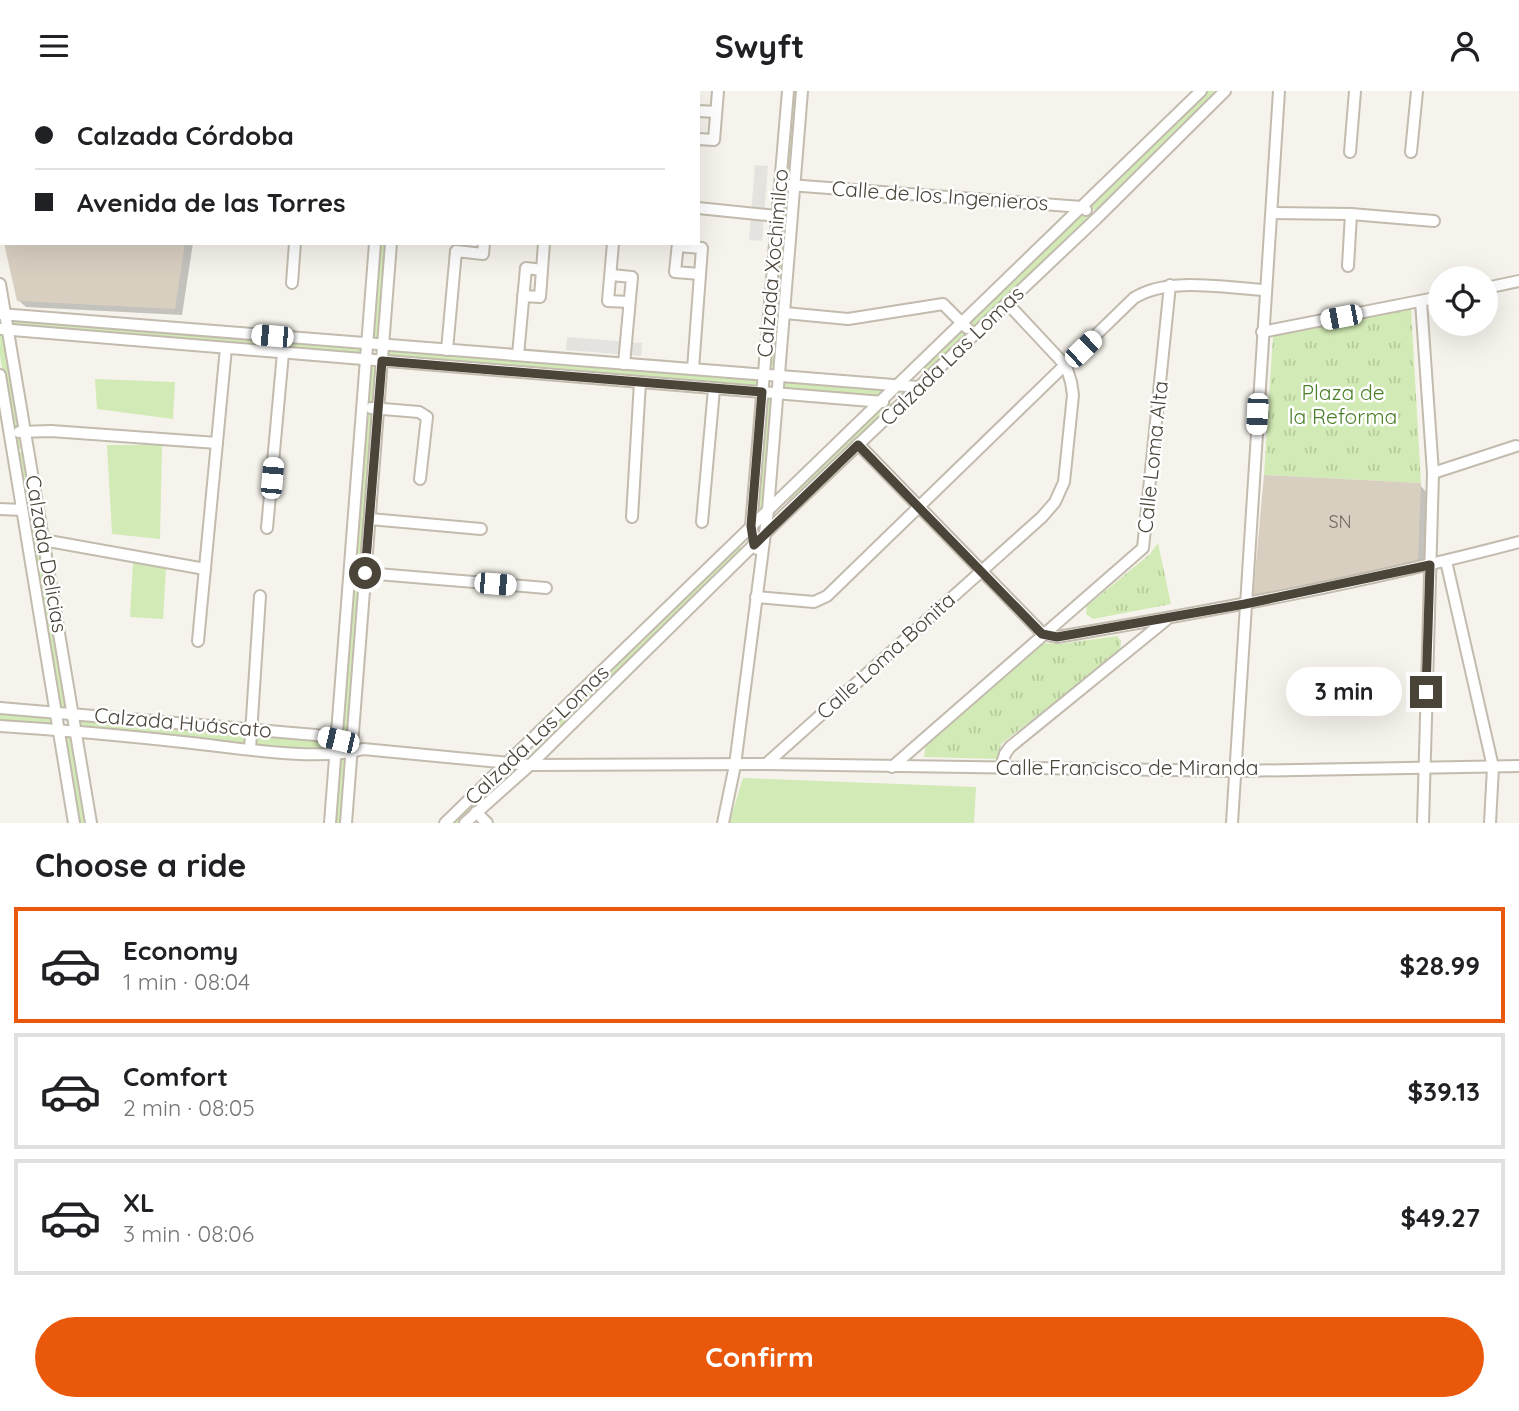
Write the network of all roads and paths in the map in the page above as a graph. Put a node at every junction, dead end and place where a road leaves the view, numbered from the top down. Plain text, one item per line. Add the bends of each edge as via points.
1 (718, 91) edge
2 (788, 91) edge
3 (802, 91) edge
4 (1201, 91) edge
5 (1225, 91) edge
6 (1279, 91) edge
7 (1355, 91) edge
8 (1417, 91) edge
9 (700, 111) edge
10 (716, 112) junction
11 (700, 139) edge
12 (1350, 152) dead end
13 (1411, 152) dead end
14 (780, 184) junction
15 (794, 185) junction
16 (1082, 207) junction
17 (700, 208) edge
18 (1272, 213) junction
19 (1351, 214) junction
20 (777, 216) junction
21 (1096, 219) junction
22 (1434, 221) dead end
23 (295, 245) edge
24 (375, 245) edge
25 (391, 245) edge
26 (484, 245) edge
27 (544, 245) edge
28 (613, 245) edge
29 (678, 245) edge
30 (684, 245) edge
31 (468, 248) edge
32 (1348, 266) dead end
33 (542, 270) junction
34 (700, 274) junction
35 (611, 275) junction
36 (1519, 281) edge
37 (292, 283) dead end
38 (0, 285) edge
39 (1170, 285) junction
40 (1498, 285) edge
41 (1265, 290) junction
42 (523, 296) junction
43 (1428, 300) edge
44 (1421, 301) junction
45 (629, 302) junction
46 (1007, 303) junction
47 (785, 313) junction
48 (2, 314) edge
49 (43, 318) junction
50 (107, 323) junction
51 (962, 323) junction
52 (163, 327) junction
53 (3, 329) edge
54 (1262, 332) junction
55 (43, 333) junction
56 (974, 335) junction
57 (104, 338) junction
58 (162, 343) junction
59 (367, 343) junction
60 (383, 345) junction
61 (226, 348) junction
62 (447, 350) junction
63 (467, 351) junction
64 (283, 353) junction
65 (518, 355) junction
66 (365, 360) junction
67 (382, 361) junction
68 (588, 361) junction
69 (624, 364) junction
70 (1066, 366) junction
71 (466, 368) junction
72 (693, 369) junction
73 (0, 375) edge
74 (763, 375) junction
75 (779, 376) junction
76 (587, 378) junction
77 (640, 382) junction
78 (897, 386) junction
79 (919, 387) junction
80 (714, 389) junction
81 (762, 392) junction
82 (778, 394) junction
83 (880, 402) junction
84 (901, 404) junction
85 (362, 406) junction
86 (378, 409) junction
87 (24, 431) junction
88 (10, 433) junction
89 (217, 443) junction
90 (858, 445) junction
91 (1516, 446) dead end
92 (27, 449) junction
93 (13, 450) junction
94 (1433, 473) junction
95 (420, 479) dead end
96 (0, 509) edge
97 (919, 509) junction
98 (22, 510) junction
99 (768, 510) junction
100 (632, 517) dead end
101 (370, 519) junction
102 (702, 522) dead end
103 (751, 526) junction
104 (267, 528) dead end
105 (481, 529) dead end
106 (765, 535) junction
107 (43, 540) junction
108 (352, 541) junction
109 (368, 542) junction
110 (1519, 542) edge
111 (754, 545) junction
112 (762, 557) junction
113 (1446, 561) junction
114 (1430, 565) junction
115 (205, 569) junction
116 (981, 571) junction
117 (365, 573) junction
118 (546, 588) dead end
119 (260, 596) dead end
120 (756, 597) junction
121 (1245, 604) junction
122 (1168, 618) junction
123 (1042, 634) junction
124 (198, 641) dead end
125 (0, 708) edge
126 (56, 712) junction
127 (74, 714) junction
128 (0, 726) edge
129 (59, 729) junction
130 (251, 729) junction
131 (76, 730) junction
132 (338, 740) junction
133 (356, 748) junction
134 (250, 750) junction
135 (337, 753) junction
136 (507, 763) junction
137 (766, 764) junction
138 (530, 765) junction
139 (735, 765) junction
140 (892, 767) junction
141 (1000, 767) junction
142 (1424, 767) junction
143 (1493, 767) junction
144 (1519, 767) edge
145 (1235, 771) junction
146 (476, 812) junction
147 (74, 823) edge
148 (91, 823) edge
149 (330, 823) edge
150 (346, 823) edge
151 (445, 823) edge
152 (466, 823) edge
153 (486, 823) edge
154 (723, 823) edge
155 (1232, 823) edge
156 (1423, 823) edge
157 (1490, 823) edge

1 - 10 street
2 - 14 street, Calzada Xochimilco
3 - 15 street, Calzada Xochimilco
4 - 16 street, Calzada Las Lomas
5 - 21 street, Calzada Las Lomas
6 - 18 street
7 - 12 street
8 - 13 street
9 - 10 street
10 - 11 street via 714,140
14 - 15 street, Calle de los Ingenieros
14 - 20 street, Calzada Xochimilco
15 - 16 street, Calle de los Ingenieros
15 - 47 street, Calzada Xochimilco
16 - 21 street
16 - 51 street, Calzada Las Lomas
17 - 20 street
18 - 19 street
18 - 41 street
19 - 22 street
19 - 32 street
20 - 74 street, Calzada Xochimilco
21 - 46 street, Calzada Las Lomas
23 - 37 street
24 - 59 street
25 - 60 street
26 - 31 street via 483,254
27 - 33 street
28 - 35 street
29 - 34 street via 675,272
30 - 34 street via 702,248
31 - 62 street via 456,251
33 - 42 street via 540,297
33 - 42 street via 526,268
34 - 72 street
35 - 45 street via 608,300
35 - 45 street via 632,277
36 - 40 street
38 - 48 street, Calzada Delicias
39 - 41 street
39 - 70 street via 1134,298
39 - 123 street, Calle Loma Alta via 1144,545
41 - 54 street
42 - 65 street
43 - 44 street
44 - 54 street
44 - 94 street
45 - 69 street
46 - 56 street, Calzada Las Lomas
46 - 70 street
47 - 51 street via 848,319 943,304
47 - 75 street, Calzada Xochimilco
48 - 49 street
48 - 53 street, Calzada Delicias
49 - 50 street
49 - 55 street
50 - 52 street
50 - 57 street
51 - 56 street
51 - 78 street, Calzada Las Lomas
52 - 58 street
52 - 59 street
53 - 55 street
53 - 87 street, Calzada Delicias
54 - 121 street
55 - 57 street
56 - 79 street, Calzada Las Lomas
57 - 58 street
58 - 61 street
59 - 60 street
59 - 66 street
60 - 62 street
60 - 67 street
61 - 64 street
61 - 89 street
62 - 63 street
63 - 65 street
63 - 71 street
64 - 66 street
64 - 104 street
65 - 68 street
66 - 67 street
66 - 85 street
67 - 71 street
67 - 86 street
68 - 69 street
68 - 76 street
69 - 72 street
70 - 97 street
70 - 116 street, Calle Loma Bonita via 1073,395 1062,489 1041,517
71 - 76 street
72 - 74 street
73 - 88 street, Calzada Delicias
74 - 75 street
74 - 81 street, Calzada Xochimilco
75 - 78 street
75 - 82 street, Calzada Xochimilco
76 - 77 street
77 - 80 street
77 - 100 street
78 - 79 street
78 - 83 street, Calzada Las Lomas
79 - 84 street, Calzada Las Lomas
80 - 81 street
80 - 102 street
81 - 82 street
81 - 103 street, Calzada Xochimilco
82 - 83 street
82 - 99 street, Calzada Xochimilco
83 - 84 street
83 - 99 street, Calzada Las Lomas
84 - 90 street, Calzada Las Lomas
85 - 86 street
85 - 108 street
86 - 95 street via 419,412 426,417
86 - 101 street
87 - 88 street
87 - 89 street
87 - 92 street, Calzada Delicias
88 - 93 street, Calzada Delicias
89 - 115 street
90 - 97 street
90 - 106 street, Calzada Las Lomas
91 - 94 street
92 - 93 street
92 - 107 street, Calzada Delicias
93 - 98 street, Calzada Delicias
94 - 114 street
96 - 98 street
97 - 116 street
97 - 120 street via 821,601
98 - 126 street, Calzada Delicias
99 - 103 street, Calzada Las Lomas
99 - 106 street, Calzada Xochimilco
101 - 105 street
101 - 109 street
103 - 111 street, Calzada Xochimilco
103 - 136 street, Calzada Las Lomas
106 - 111 street, Calzada Las Lomas
106 - 112 street, Calzada Xochimilco
107 - 115 street
107 - 127 street, Calzada Delicias
108 - 109 street
108 - 132 street
109 - 117 street
110 - 113 street
111 - 112 street, Calzada Xochimilco
111 - 138 street, Calzada Las Lomas
112 - 120 street, Calzada Xochimilco
113 - 114 street
113 - 143 street
114 - 121 street
114 - 142 street
115 - 124 street
116 - 123 street
116 - 137 street, Calle Loma Bonita
117 - 118 street
117 - 133 street
119 - 130 street
120 - 139 street, Calzada Xochimilco
121 - 122 street
121 - 145 street
122 - 123 street via 1057,637
122 - 141 street via 1010,747
123 - 140 street, Calle Loma Alta
125 - 126 street, Calzada Huáscato
126 - 127 street, Calzada Huáscato
126 - 129 street, Calzada Delicias
127 - 130 street, Calzada Huáscato
127 - 131 street, Calzada Delicias
128 - 129 street, Calzada Huáscato
129 - 131 street, Calzada Huáscato
129 - 147 street, Calzada Delicias
130 - 132 street, Calzada Huáscato
130 - 134 street
131 - 134 street, Calzada Huáscato
131 - 148 street, Calzada Delicias
132 - 133 street, Calzada Huáscato
132 - 135 street
133 - 135 street, Calzada Huáscato
133 - 136 street, Calzada Huáscato
133 - 150 street
134 - 135 street, Calzada Huáscato
135 - 149 street
136 - 138 street, Calzada Huáscato
136 - 151 street, Calzada Las Lomas
137 - 139 street, Calle Francisco de Miranda
137 - 140 street, Calle Francisco de Miranda
138 - 139 street, Calzada Huáscato
138 - 146 street, Calzada Las Lomas
139 - 154 street, Calzada Xochimilco
140 - 141 street, Calle Francisco de Miranda
141 - 145 street, Calle Francisco de Miranda
142 - 143 street, Calle Francisco de Miranda
142 - 145 street, Calle Francisco de Miranda
142 - 156 street
143 - 144 street, Calle Francisco de Miranda
143 - 157 street
145 - 155 street
146 - 152 street, Calzada Las Lomas
146 - 153 street

